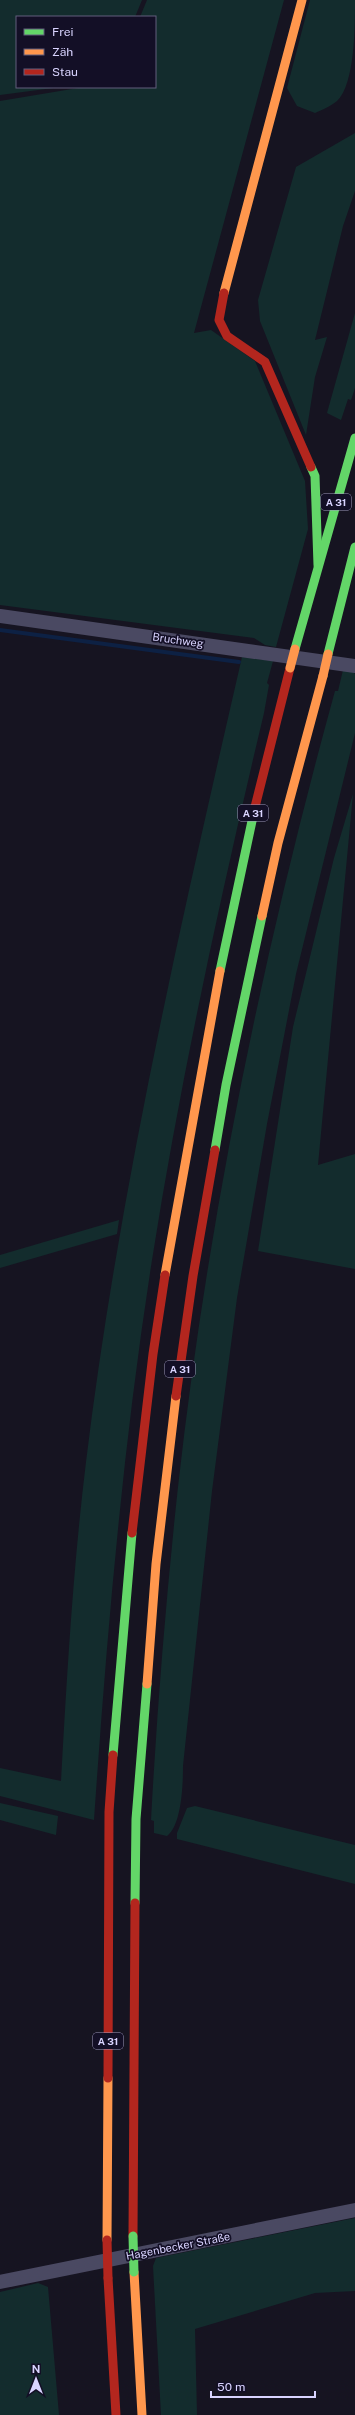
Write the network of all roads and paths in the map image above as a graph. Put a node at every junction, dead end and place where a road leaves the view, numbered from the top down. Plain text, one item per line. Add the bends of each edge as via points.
1 (302, 0) edge
2 (355, 438) edge
3 (355, 548) edge
4 (318, 565) junction
5 (0, 616) edge
6 (355, 666) edge
7 (355, 2210) edge
8 (0, 2282) edge
9 (116, 2415) edge
10 (142, 2415) edge

1 - 4 highway via 220,306 219,320 227,336 265,362 309,463 314,476
2 - 4 highway, A 31
3 - 10 highway, A 31, bridge via 278,843 226,1085 193,1276 156,1564 135,1848 133,2236
4 - 9 highway, A 31, bridge via 247,838 227,936 176,1208 155,1338 127,1573 108,1841 107,2240
5 - 6 street, Bruchweg
7 - 8 street, Hagenbecker Straße

